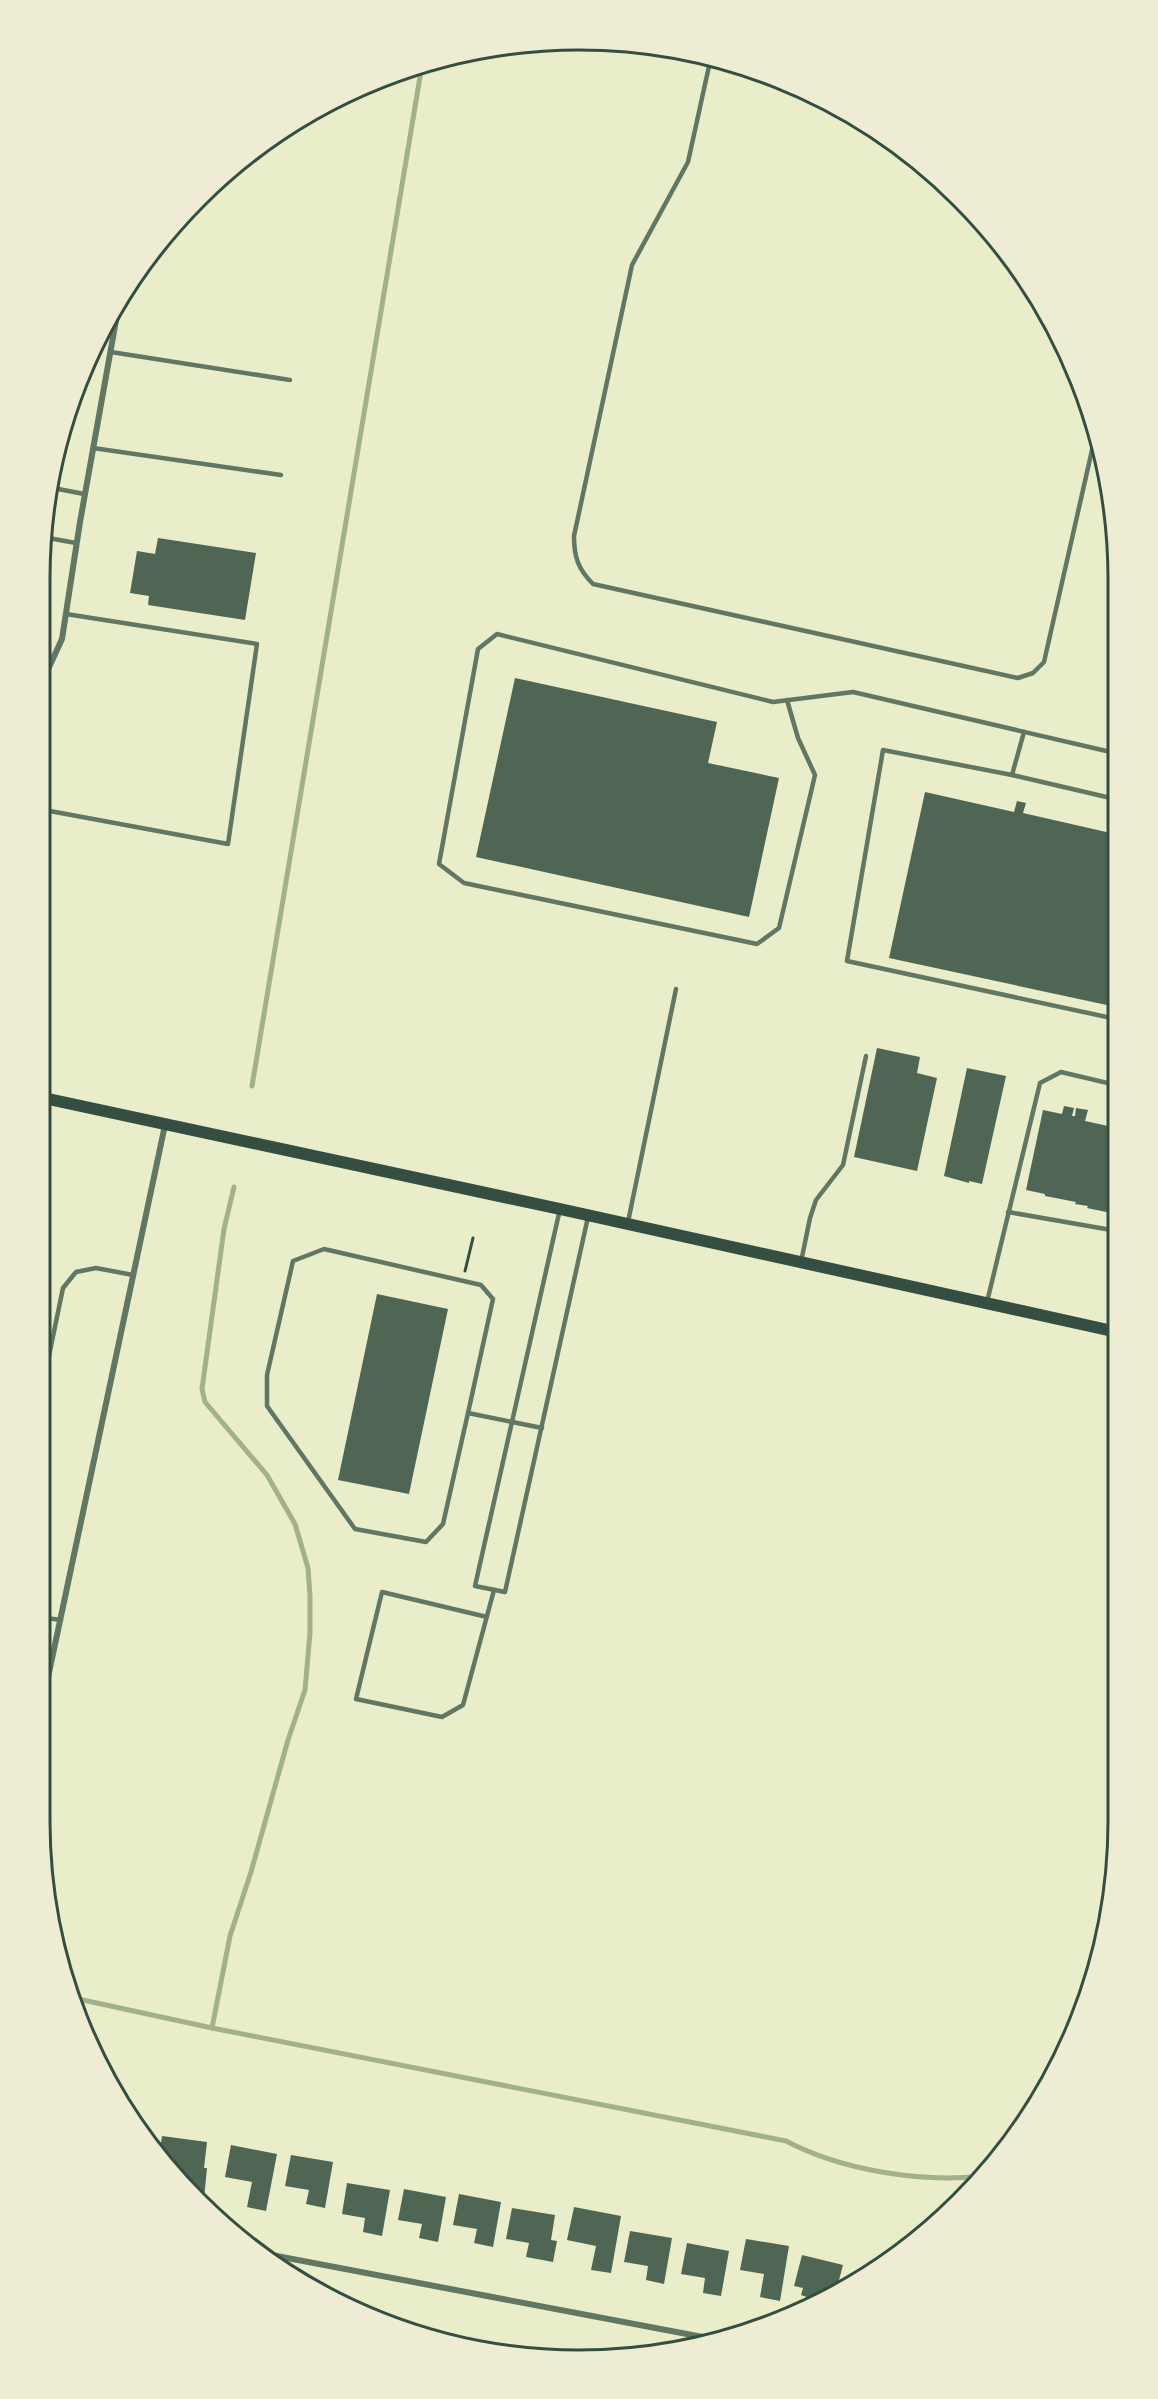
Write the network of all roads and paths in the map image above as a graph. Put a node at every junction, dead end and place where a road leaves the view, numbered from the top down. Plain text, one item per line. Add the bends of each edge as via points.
1 (709, 66) edge
2 (116, 322) edge
3 (111, 352) junction
4 (290, 380) dead end
5 (93, 448) junction
6 (1092, 450) edge
7 (281, 475) dead end
8 (58, 489) edge
9 (84, 494) junction
10 (51, 539) edge
11 (76, 543) junction
12 (66, 614) junction
13 (50, 665) edge
14 (787, 700) junction
15 (1023, 732) junction
16 (1108, 751) edge
17 (1012, 775) junction
18 (1108, 797) edge
19 (50, 812) edge
20 (676, 989) dead end
21 (1108, 1017) edge
22 (866, 1056) dead end
23 (1108, 1083) edge
24 (50, 1099) edge
25 (165, 1125) junction
26 (560, 1209) junction
27 (1008, 1212) junction
28 (588, 1216) junction
29 (627, 1225) junction
30 (1108, 1229) edge
31 (473, 1238) dead end
32 (801, 1262) junction
33 (133, 1275) junction
34 (463, 1281) junction
35 (987, 1304) junction
36 (1108, 1330) edge
37 (50, 1351) edge
38 (468, 1413) junction
39 (512, 1421) junction
40 (542, 1428) junction
41 (494, 1590) junction
42 (487, 1617) junction
43 (50, 1618) edge
44 (61, 1620) junction
45 (50, 1670) edge
46 (280, 2257) edge
47 (696, 2336) edge

1 - 6 lane via 688,162 632,265 574,536 574,556 580,572 593,584 1018,678 1033,673 1044,662
2 - 3 street
3 - 4 lane
3 - 5 street
5 - 7 lane
5 - 9 street
8 - 9 lane
9 - 11 street
10 - 11 lane
11 - 12 street
12 - 13 street via 62,639
12 - 19 lane via 257,644 228,844
14 - 14 lane via 773,702 497,633 478,649 439,864 464,883 757,944 779,928 814,775
14 - 15 lane via 853,692
15 - 16 lane
15 - 17 lane
17 - 18 lane
17 - 21 lane via 883,750 846,961
20 - 29 lane
22 - 32 lane via 843,1165 816,1200
23 - 27 lane via 1061,1072 1040,1083
24 - 25 main road
25 - 26 main road
25 - 33 street
26 - 28 main road
26 - 39 lane
27 - 30 lane
27 - 35 lane
28 - 29 main road
28 - 40 lane
29 - 32 main road
31 - 34 path
32 - 35 main road
33 - 37 lane via 96,1268 76,1272 63,1288
33 - 44 street
34 - 38 lane via 481,1285 493,1299
34 - 38 lane via 324,1249 293,1261 267,1375 267,1406 355,1528 426,1542 443,1524
35 - 36 main road
38 - 39 lane
39 - 40 lane
39 - 41 lane via 475,1586
40 - 41 lane via 505,1592
41 - 42 lane
42 - 42 lane via 463,1705 442,1717 356,1699 382,1592
43 - 44 lane
44 - 45 street
46 - 47 street

